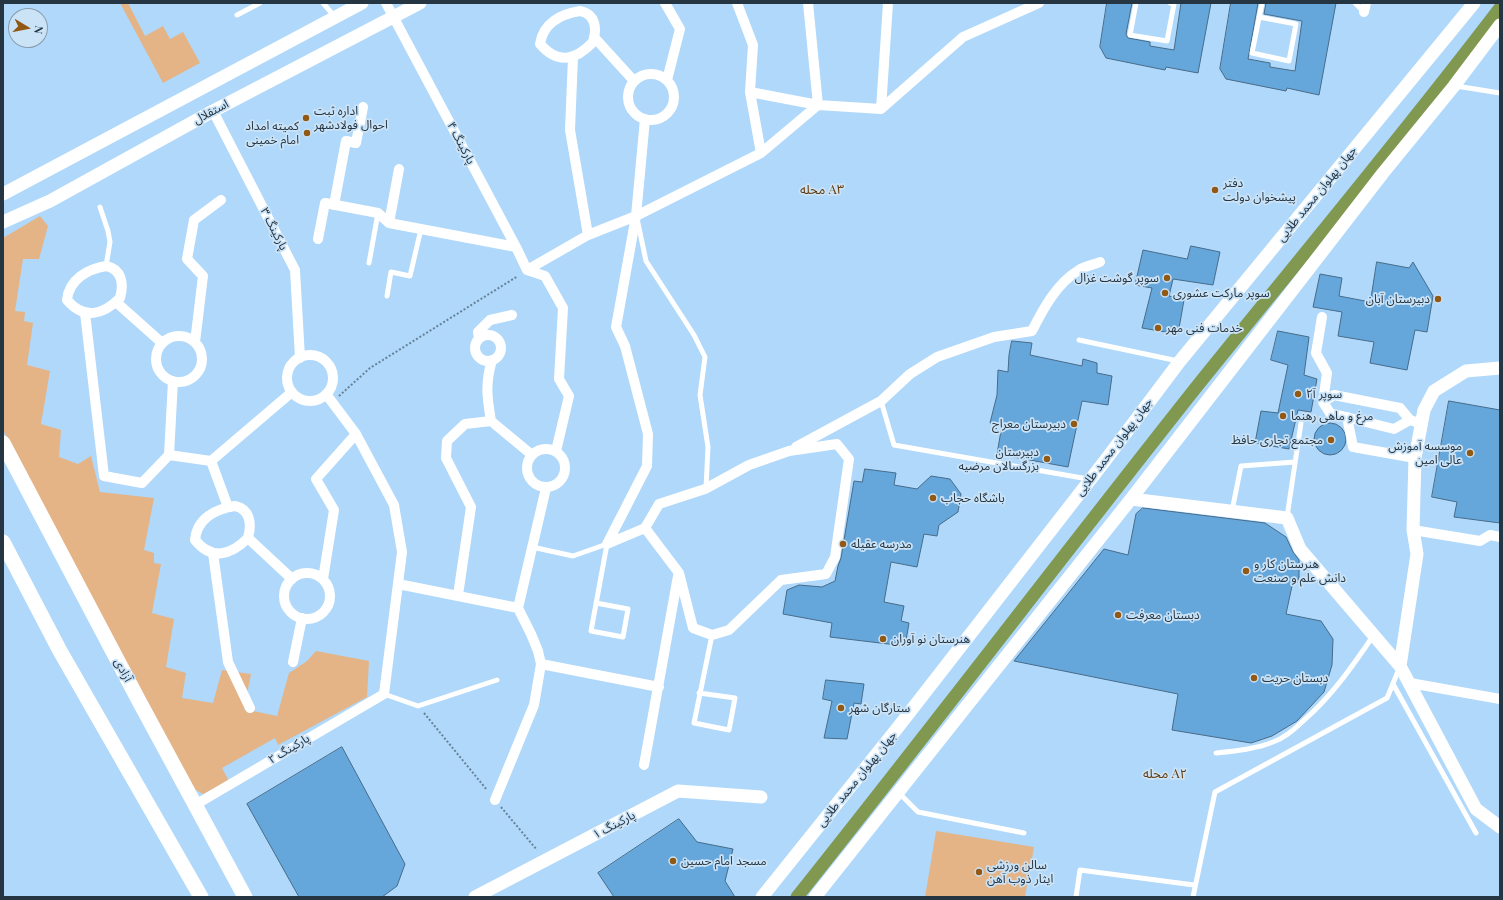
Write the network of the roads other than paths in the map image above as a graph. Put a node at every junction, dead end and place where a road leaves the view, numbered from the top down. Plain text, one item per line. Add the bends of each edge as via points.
1 (260, 3) edge
2 (323, 3) edge
3 (362, 3) edge
4 (386, 3) edge
5 (420, 3) edge
6 (665, 3) edge
7 (737, 3) edge
8 (808, 3) edge
9 (888, 3) edge
10 (1039, 3) edge
11 (1136, 3) edge
12 (1170, 3) edge
13 (1262, 3) edge
14 (1355, 3) edge
15 (1474, 3) edge
16 (580, 7) edge
17 (1365, 7) edge
18 (237, 14) dead end
19 (336, 17) junction
20 (393, 17) junction
21 (1259, 17) junction
22 (1500, 25) edge
23 (594, 37) junction
24 (573, 57) junction
25 (667, 80) junction
26 (634, 81) junction
27 (1454, 86) junction
28 (750, 92) junction
29 (1500, 93) edge
30 (818, 104) junction
31 (363, 106) dead end
32 (881, 109) junction
33 (213, 111) junction
34 (645, 119) junction
35 (761, 153) junction
36 (399, 169) dead end
37 (3, 194) edge
38 (221, 200) dead end
39 (334, 205) junction
40 (100, 207) dead end
41 (378, 213) junction
42 (636, 216) junction
43 (4, 219) edge
44 (389, 223) junction
45 (420, 229) junction
46 (588, 235) junction
47 (318, 239) dead end
48 (516, 247) junction
49 (1100, 262) dead end
50 (369, 263) dead end
51 (106, 266) junction
52 (527, 270) junction
53 (387, 296) dead end
54 (116, 302) junction
55 (85, 313) junction
56 (512, 315) dead end
57 (1322, 317) dead end
58 (479, 339) junction
59 (1079, 340) dead end
60 (195, 342) junction
61 (162, 343) junction
62 (300, 358) junction
63 (492, 360) junction
64 (1180, 361) junction
65 (1500, 368) edge
66 (173, 381) junction
67 (292, 392) junction
68 (329, 398) junction
69 (881, 401) junction
70 (1323, 402) junction
71 (1347, 417) junction
72 (491, 421) junction
73 (1415, 422) junction
74 (1301, 423) dead end
75 (356, 434) junction
76 (3, 443) edge
77 (556, 451) junction
78 (789, 451) junction
79 (169, 455) junction
80 (532, 455) junction
81 (1415, 458) junction
82 (211, 461) junction
83 (1295, 462) junction
84 (1090, 479) junction
85 (546, 488) junction
86 (706, 489) junction
87 (1131, 499) junction
88 (228, 507) junction
89 (1232, 511) junction
90 (1287, 518) junction
91 (645, 528) junction
92 (1413, 530) junction
93 (1500, 536) edge
94 (248, 538) junction
95 (3, 542) edge
96 (607, 544) junction
97 (532, 547) junction
98 (213, 553) junction
99 (679, 572) junction
100 (292, 579) junction
101 (323, 579) junction
102 (398, 584) junction
103 (458, 595) junction
104 (596, 603) junction
105 (518, 608) junction
106 (302, 618) junction
107 (712, 635) junction
108 (1373, 635) junction
109 (293, 662) dead end
110 (541, 664) junction
111 (1400, 666) junction
112 (497, 680) dead end
113 (1410, 683) junction
114 (1393, 684) junction
115 (659, 687) junction
116 (699, 693) junction
117 (384, 694) junction
118 (1500, 699) edge
119 (250, 708) dead end
120 (1216, 753) dead end
121 (644, 765) dead end
122 (898, 792) junction
123 (761, 797) dead end
124 (495, 800) road end
125 (195, 805) junction
126 (1500, 827) edge
127 (1024, 833) dead end
128 (1476, 833) dead end
129 (1194, 885) junction
130 (201, 897) edge
131 (245, 897) edge
132 (475, 897) edge
133 (762, 897) edge
134 (815, 897) edge
135 (1076, 897) edge
136 (1193, 897) edge

1 - 18 lane
2 - 19 lane
3 - 19 street, استقلال
4 - 20 street, پارکینگ ۴
5 - 20 street, استقلال
6 - 25 street via 680,29
7 - 28 street via 753,45
8 - 30 street
9 - 32 street
10 - 32 street via 963,37
11 - 12 lane via 1130,35 1167,41 1174,4
13 - 21 lane
14 - 17 lane
15 - 64 street, جهان پهلوان محمد طلایی
16 - 23 street via 592,18 596,32
16 - 24 street via 557,18 544,31 540,44 550,54 566,59
19 - 37 street, استقلال
20 - 33 street, استقلال
20 - 48 street, پارکینگ ۴
21 - 21 lane via 1252,53 1289,61 1296,24
22 - 27 street
23 - 24 street via 589,46
23 - 26 street
24 - 46 street via 570,130
25 - 26 street via 655,74 648,74
25 - 34 street via 673,92 672,106 661,117
26 - 34 street via 628,95 629,103 632,110
27 - 29 lane
27 - 87 street via 1383,172
28 - 30 street
28 - 35 street
30 - 32 street
30 - 35 street
31 - 39 street via 356,143 346,141
33 - 43 street, استقلال via 50,201
33 - 62 street, پارکینگ ۳ via 295,270
34 - 42 street
35 - 42 street
36 - 44 street
38 - 60 street via 194,220 187,259 203,276
39 - 41 street
39 - 47 street via 325,203
40 - 51 lane via 110,242
41 - 44 street
41 - 50 lane
42 - 46 street
42 - 86 lane via 646,261 694,335 705,357 700,395 708,447
42 - 96 street via 616,327 625,346 648,434 647,466
44 - 45 street
45 - 48 street
45 - 53 lane via 410,276 391,272
46 - 52 street
48 - 52 street, پارکینگ ۴
49 - 69 street via 1079,270 1058,288 1032,331 994,337 937,357 910,374
51 - 54 street via 116,270 121,281 120,298
51 - 55 street via 83,274 70,286 67,300 77,310
52 - 77 street via 545,276 563,308 559,379 569,396
54 - 55 street via 100,312
54 - 61 street
55 - 79 street via 104,476 142,483
56 - 58 street via 490,320 478,332
57 - 70 street via 1316,353 1327,373
58 - 63 street via 476,347 478,355 484,360
58 - 63 street via 491,335 498,339 501,351
59 - 64 lane
60 - 61 street via 189,338 176,336
60 - 66 street via 201,354 199,368 189,379
61 - 66 street via 156,358 157,365 160,373
62 - 67 street via 293,362 287,377
62 - 68 street via 314,356 326,362 332,374
63 - 72 street via 487,397
64 - 84 street, جهان پهلوان محمد طلایی
65 - 73 street via 1466,371 1434,391
66 - 79 street
67 - 68 street via 305,400
67 - 82 street
68 - 75 street
69 - 78 street
69 - 84 lane via 894,445
70 - 71 street via 1330,413
70 - 73 street via 1334,395 1400,408
71 - 73 street via 1394,429
71 - 81 street via 1353,446
72 - 80 street
72 - 103 street via 465,424 447,441 446,458 471,507
73 - 81 street
74 - 83 lane
75 - 101 street via 316,479 334,510
75 - 102 street via 394,506 402,552
76 - 125 main road, آزادی
77 - 80 street via 543,449
77 - 85 street via 566,468 558,484
78 - 86 street via 749,465
78 - 107 street via 837,444 849,459 835,558 826,574 781,580 729,630
79 - 82 street
80 - 85 street via 528,460 527,473 534,484
81 - 92 street
82 - 88 street
83 - 89 lane via 1241,466
83 - 90 lane
84 - 133 street, جهان پهلوان محمد طلایی via 899,726
85 - 97 street
86 - 91 street via 659,504
87 - 89 street
87 - 122 street
88 - 94 street via 241,507 247,513 250,527
88 - 98 street via 211,514 198,526 195,540 205,550
89 - 90 street
90 - 108 street via 1300,549
91 - 96 street
91 - 99 street
92 - 93 street via 1480,541 1490,535
92 - 111 street via 1417,554
94 - 98 street via 228,552
94 - 100 street
95 - 130 main road via 60,650
96 - 97 lane via 573,556
96 - 104 lane
97 - 105 street
98 - 119 street via 228,662
99 - 107 street via 693,628
99 - 115 street
100 - 101 street via 302,573 310,573
100 - 106 street via 284,596 289,610
101 - 106 street via 330,592 327,607 316,617
102 - 103 street
102 - 117 street
103 - 105 street
104 - 104 lane via 591,631 623,637 628,609
105 - 110 street via 532,634
106 - 109 street
107 - 116 lane
108 - 111 street
108 - 120 lane via 1345,677 1319,708 1288,734 1274,742 1254,748
110 - 115 street
110 - 124 street via 534,705
111 - 113 street
111 - 114 lane
112 - 117 lane via 418,706
113 - 118 street
113 - 126 street via 1476,809
114 - 128 lane
114 - 129 lane via 1387,698 1378,704 1215,792
115 - 121 street
116 - 116 lane via 694,723 729,730 735,698
117 - 125 street, پارکینگ ۲
122 - 127 lane via 918,812
122 - 134 street
123 - 132 street, پارکینگ ۱ via 678,791
125 - 131 main road, آزادی
129 - 135 lane via 1080,870
129 - 136 lane

